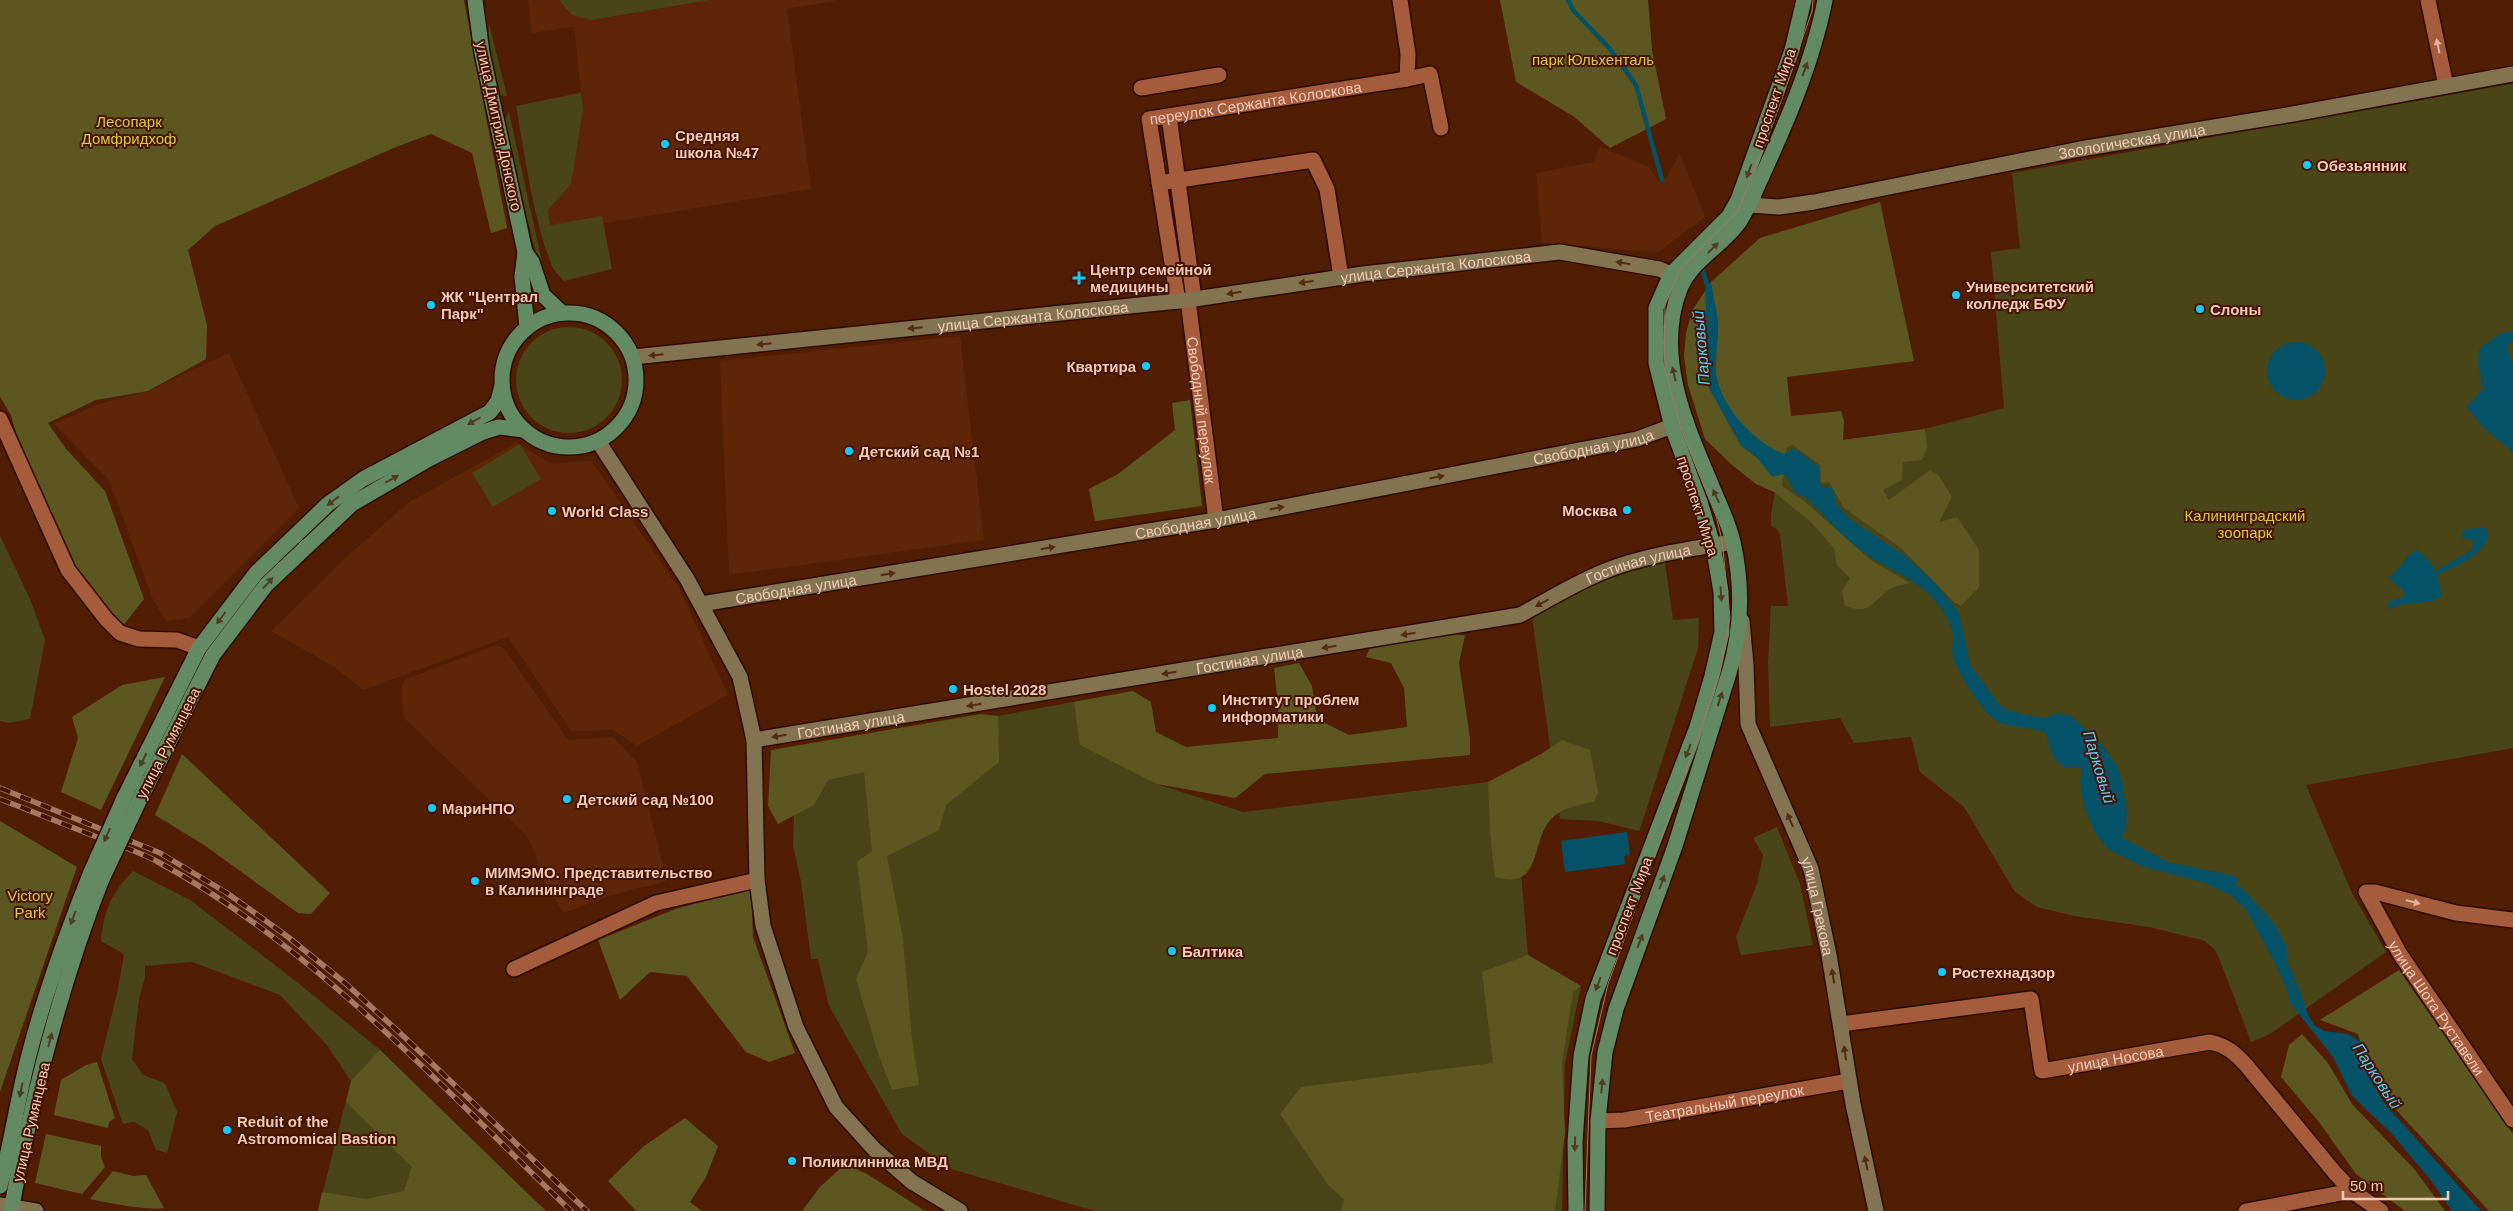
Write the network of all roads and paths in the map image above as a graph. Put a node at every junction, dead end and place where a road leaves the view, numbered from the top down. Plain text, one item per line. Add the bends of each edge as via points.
1 (475, 0) edge
2 (1400, 0) edge
3 (1804, 0) edge
4 (1825, 0) edge
5 (2428, 0) edge
6 (2513, 74) edge
7 (1220, 75) dead end
8 (1407, 78) junction
9 (2446, 86) junction
10 (1141, 88) dead end
11 (1169, 116) junction
12 (1441, 128) dead end
13 (1178, 180) junction
14 (1159, 183) junction
15 (1749, 205) junction
16 (1734, 219) junction
17 (525, 252) junction
18 (1679, 271) junction
19 (1341, 277) junction
20 (1187, 300) junction
21 (562, 313) junction
22 (527, 328) junction
23 (633, 357) junction
24 (502, 385) junction
25 (0, 419) edge
26 (1679, 424) junction
27 (524, 430) junction
28 (598, 441) junction
29 (1216, 520) junction
30 (1733, 542) junction
31 (1713, 545) junction
32 (701, 604) junction
33 (1741, 609) junction
34 (199, 648) junction
35 (754, 740) junction
36 (130, 801) junction
37 (97, 876) junction
38 (757, 880) junction
39 (2513, 920) edge
40 (514, 969) dead end
41 (1840, 1024) junction
42 (1849, 1081) junction
43 (2513, 1120) edge
44 (1598, 1121) junction
45 (0, 1186) edge
46 (2352, 1191) junction
47 (8, 1208) edge
48 (36, 1211) edge
49 (960, 1211) edge
50 (1576, 1211) edge
51 (1597, 1211) edge
52 (1876, 1211) edge
53 (2246, 1211) edge
54 (2381, 1211) edge

1 - 17 main road, улица Дмитрия Донского via 482,53
2 - 8 street via 1408,54
3 -> 16 main road, проспект Мира via 1792,50
15 -> 4 main road, проспект Мира via 1806,67 1820,27
9 -> 5 street
6 - 9 street, Зоологическая улица
7 - 10 street
8 - 11 street, переулок Сержанта Колоскова
8 - 12 street, переулок Сержанта Колоскова via 1430,74
9 - 15 street, Зоологическая улица via 2080,149 1814,202 1779,207
11 - 13 street
11 - 14 street, переулок Сержанта Колоскова via 1149,119
13 - 14 street
13 - 19 street via 1313,160 1327,189
13 - 20 street
14 - 20 street, переулок Сержанта Колоскова
15 - 16 main road, проспект Мира
16 - 18 main road, проспект Мира
17 - 21 main road, улица Дмитрия Донского via 532,262 543,295
17 - 22 main road, улица Дмитрия Донского via 522,277
18 -> 19 street, улица Сержанта Колоскова via 1560,252
18 - 26 main road, проспект Мира via 1670,360
19 -> 20 street, улица Сержанта Колоскова
20 -> 23 street, улица Сержанта Колоскова
20 - 29 street, Свободный переулок
21 - 22 main road via 542,318
21 - 23 main road via 583,314 604,322 621,338
22 - 24 main road via 507,357
23 - 28 main road via 636,382 632,406 618,427
24 - 27 main road via 509,410
24 -> 34 main road, улица Румянцева via 498,401 490,412 363,479 328,504 256,573
25 - 34 street via 68,570 106,619 120,633 139,639 177,640
29 -> 26 street, Свободная улица via 1637,439
30 -> 26 main road, проспект Мира via 1726,518
26 - 31 main road, проспект Мира
27 - 28 main road via 548,444 573,448
36 -> 27 main road, улица Румянцева via 213,655 266,585 343,510 371,491 483,432 499,427
28 - 32 street
32 -> 29 street, Свободная улица
30 - 31 street, Гостиная улица
30 - 33 main road, проспект Мира
31 -> 35 street, Гостиная улица via 1607,570 1520,615
31 -> 50 main road, проспект Мира via 1721,592 1722,632 1697,727 1593,999 1581,1056 1575,1142
32 - 35 street via 740,677
41 -> 33 street, улица Грекова via 1811,869 1748,724
44 -> 33 main road, проспект Мира via 1605,1052 1616,1009 1675,846 1734,655
34 -> 36 main road, улица Румянцева
35 - 38 street
36 - 37 main road, улица Румянцева, bridge
37 -> 45 main road, улица Румянцева via 64,941 44,1003 25,1070
47 -> 37 main road, улица Румянцева via 57,1011
38 - 40 street via 656,903
38 - 49 street via 763,926 796,1027 836,1107 874,1149 912,1182
43 -> 39 street, улица Шота Руставели via 2400,954 2366,892 2456,914
42 -> 41 street, улица Грекова
41 - 46 street, улица Носова via 2031,999 2042,1071 2210,1042 2222,1044 2232,1049
42 - 44 street, Театральный переулок via 1631,1119
52 -> 42 street, улица Грекова
44 - 51 main road, проспект Мира
46 - 53 street
46 - 54 street, улица Носова
47 - 48 street

